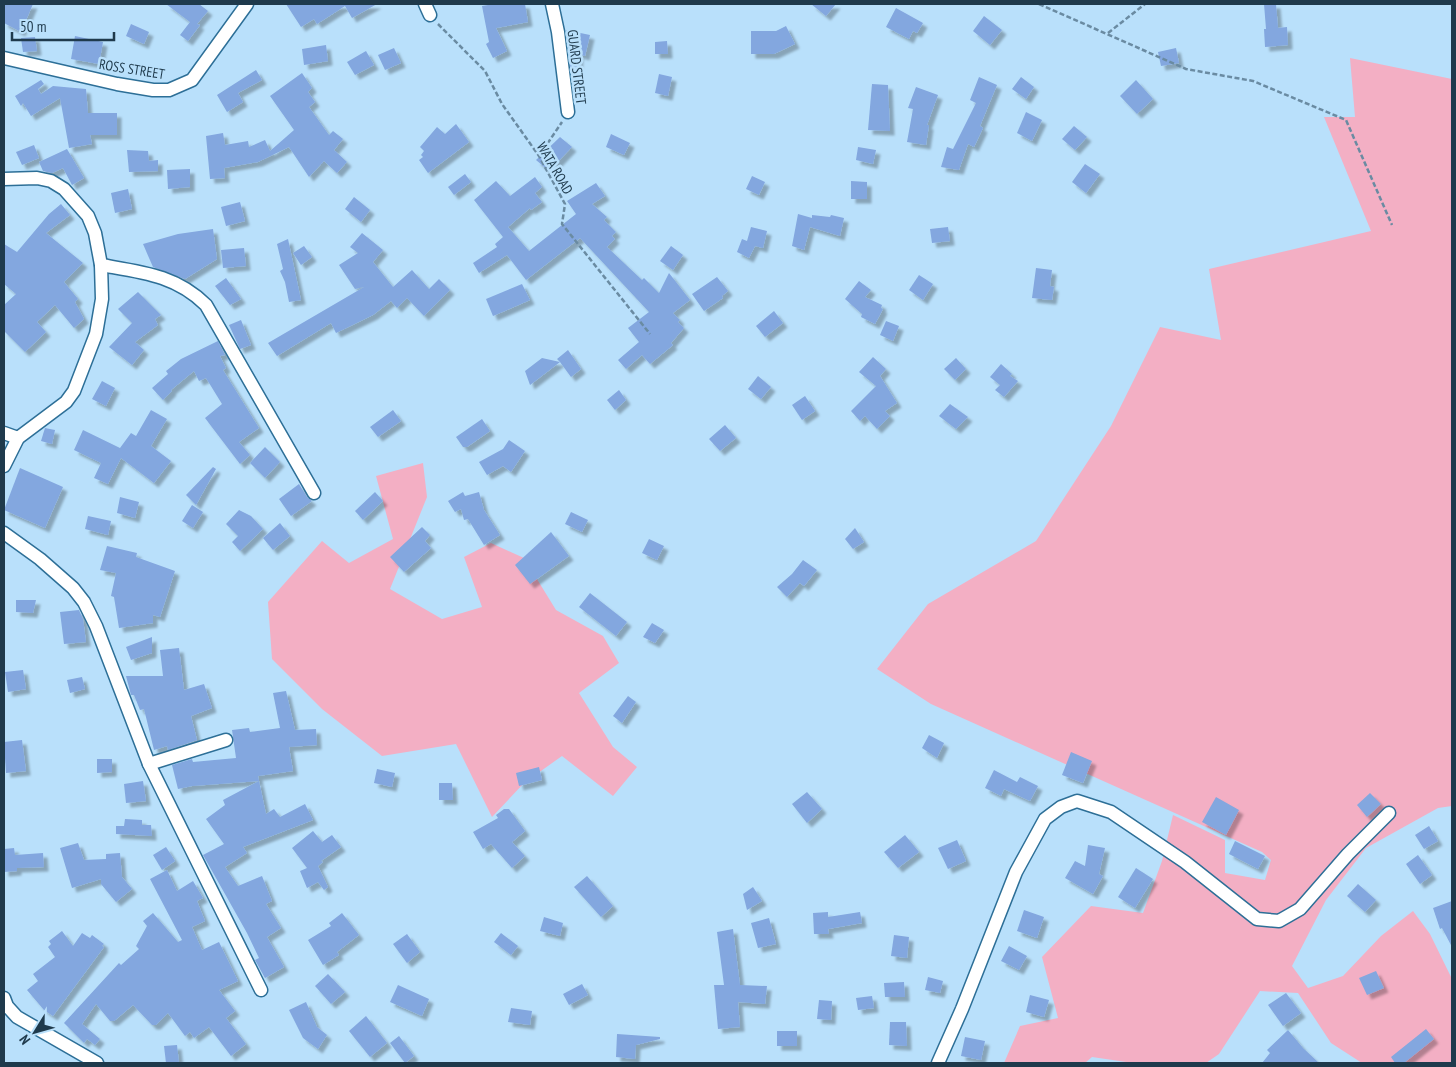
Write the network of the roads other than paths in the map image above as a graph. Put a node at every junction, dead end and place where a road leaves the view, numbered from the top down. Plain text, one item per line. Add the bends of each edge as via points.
1 (247, 4) edge
2 (552, 4) edge
3 (4, 58) edge
4 (568, 112) road end
5 (4, 179) edge
6 (101, 266) junction
7 (4, 433) edge
8 (18, 438) junction
9 (4, 466) edge
10 (314, 493) dead end
11 (4, 533) edge
12 (226, 740) dead end
13 (148, 764) junction
14 (1388, 813) dead end
15 (261, 990) dead end
16 (4, 998) edge
17 (97, 1063) edge
18 (938, 1063) edge

1 - 3 street, ROSS STREET via 192,80 169,90 117,84
2 - 4 street, GUARD STREET
5 - 6 street via 37,178 51,181 64,189 88,216
6 - 8 street via 102,299 96,334 74,391 66,402
6 - 10 street via 176,282 192,291 206,305
7 - 8 street
8 - 9 street
11 - 13 street via 40,559 84,602
12 - 13 street
13 - 15 street
14 - 18 street via 1300,909 1279,920 1256,918 1185,862 1111,812 1077,801 1061,807 1046,819 1016,872
16 - 17 street via 17,1017

